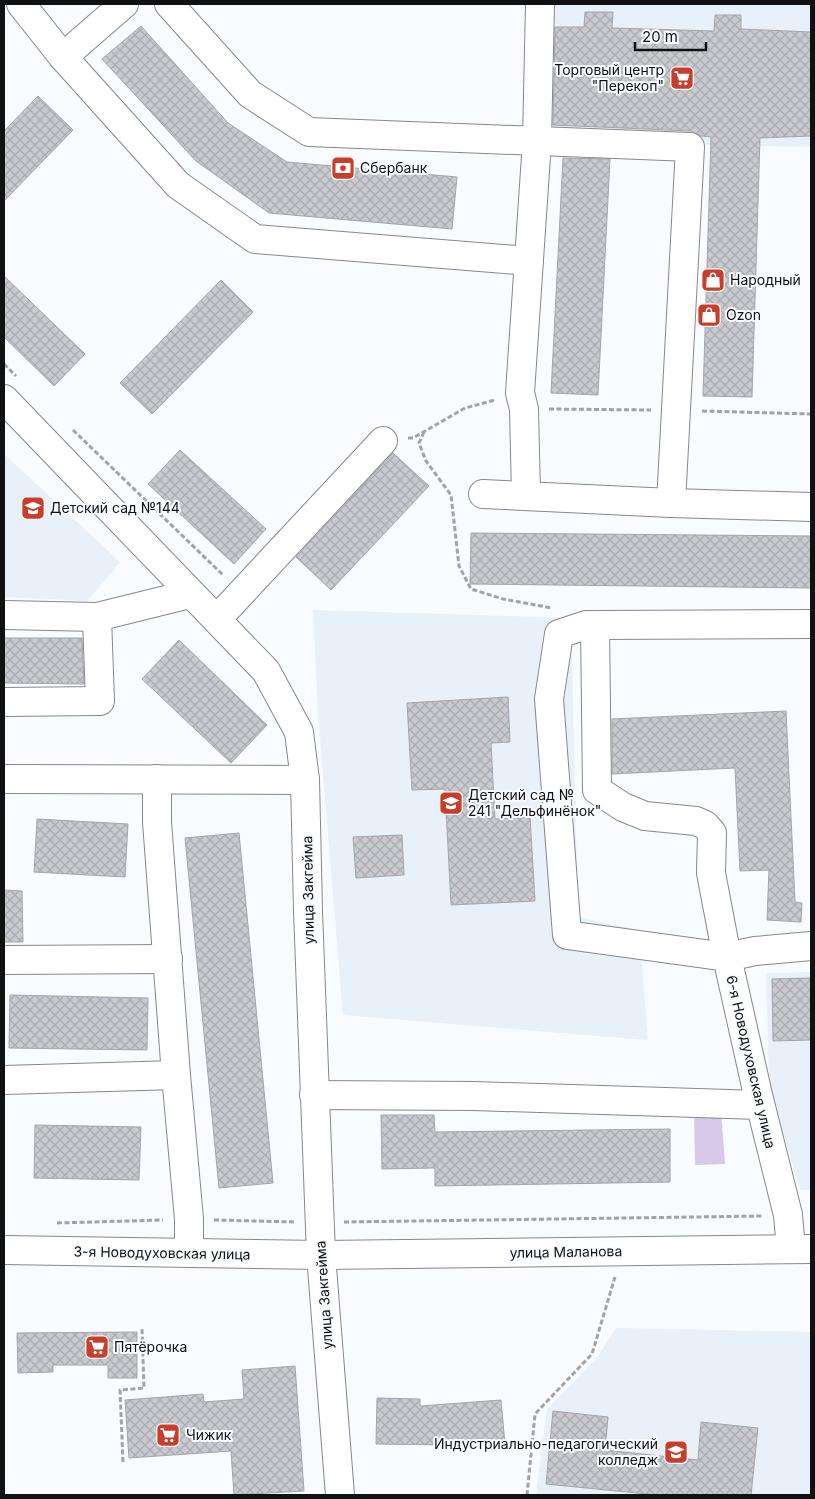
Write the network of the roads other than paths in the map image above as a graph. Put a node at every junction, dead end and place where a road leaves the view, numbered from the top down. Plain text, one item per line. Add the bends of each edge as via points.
1 (21, 4) edge
2 (124, 4) edge
3 (169, 4) edge
4 (540, 4) edge
5 (63, 57) junction
6 (537, 141) junction
7 (529, 261) junction
8 (11, 388) edge
9 (384, 441) road end
10 (483, 494) dead end
11 (526, 495) junction
12 (671, 503) junction
13 (811, 506) edge
14 (190, 594) junction
15 (4, 615) edge
16 (97, 617) junction
17 (217, 619) junction
18 (811, 624) edge
19 (590, 625) junction
20 (4, 702) edge
21 (4, 779) edge
22 (157, 779) junction
23 (305, 780) junction
24 (811, 946) edge
25 (728, 957) junction
26 (168, 959) junction
27 (4, 960) edge
28 (176, 1075) junction
29 (4, 1080) edge
30 (314, 1095) junction
31 (760, 1104) junction
32 (801, 1249) edge
33 (4, 1250) edge
34 (189, 1253) junction
35 (321, 1255) junction
36 (340, 1495) edge

1 - 5 street
2 - 5 street
3 - 6 street via 250,94 309,132
4 - 6 street
5 - 7 street via 178,185 255,239
6 - 7 street
6 - 12 street via 690,147
7 - 11 street via 520,393 524,409
8 - 14 street, улица Закгейма
9 - 17 street
10 - 11 street
11 - 12 street
12 - 13 street
14 - 16 street
14 - 17 street, улица Закгейма
15 - 16 street
16 - 20 street via 100,701
17 - 23 street, улица Закгейма via 266,670 299,732
18 - 19 street
19 - 25 street via 597,790 623,807 645,816 696,821 712,833 711,873
19 - 25 street via 559,634 549,698 567,935
21 - 22 street
22 - 23 street
22 - 26 street via 157,822
23 - 30 street, улица Закгейма
24 - 25 street, 6-я Новодуховская улица
25 - 31 street, 6-я Новодуховская улица
26 - 27 street
26 - 28 street
28 - 29 street
28 - 34 street
30 - 31 street
30 - 35 street, улица Закгейма
31 - 32 street, 6-я Новодуховская улица via 788,1216
32 - 35 street, улица Маланова
33 - 34 street, 3-я Новодуховская улица
34 - 35 street, 3-я Новодуховская улица
35 - 36 street, улица Закгейма

